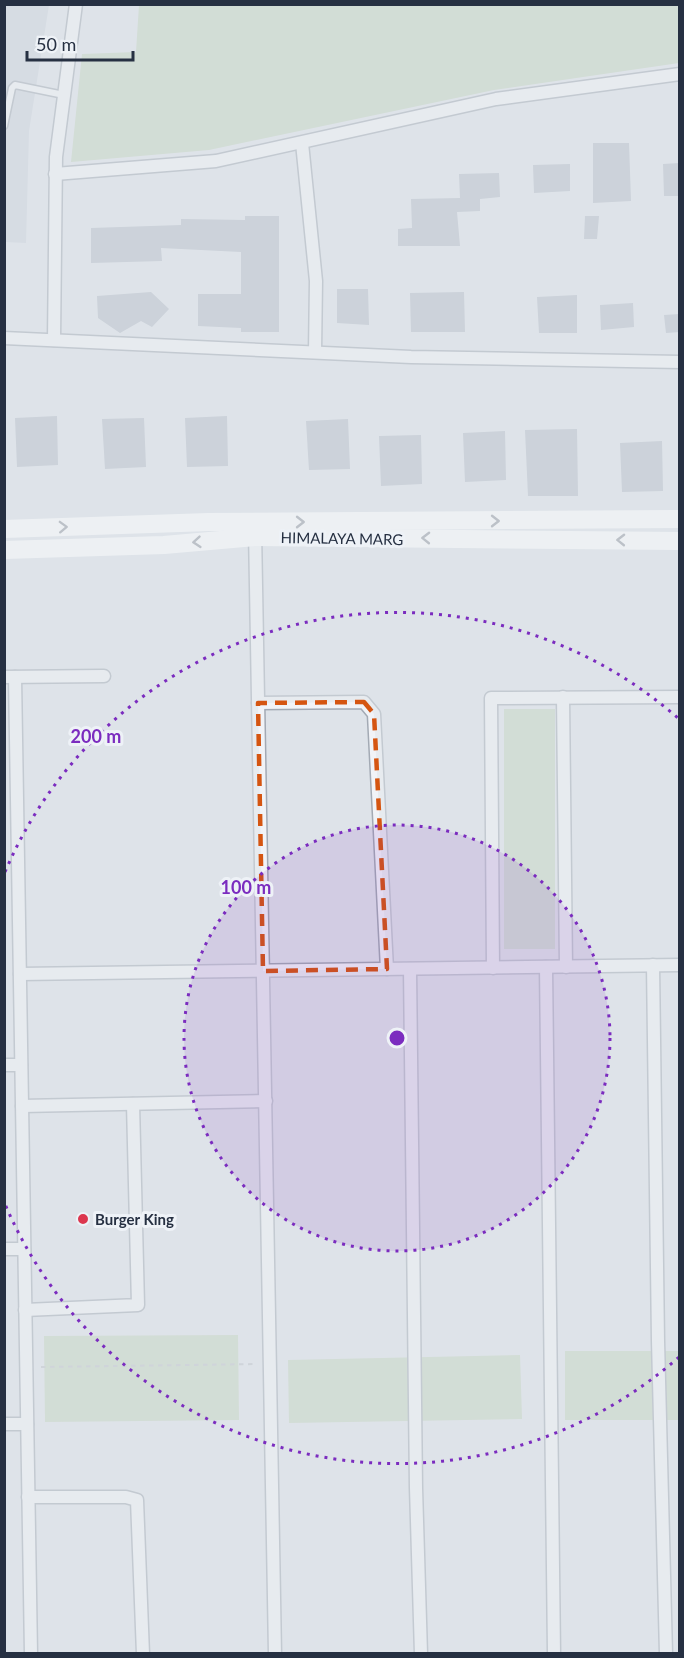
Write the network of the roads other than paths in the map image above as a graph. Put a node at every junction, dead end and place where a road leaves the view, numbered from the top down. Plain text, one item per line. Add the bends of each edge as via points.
1 (76, 4) edge
2 (680, 74) edge
3 (64, 94) junction
4 (4, 126) edge
5 (302, 143) junction
6 (56, 174) junction
7 (4, 338) edge
8 (54, 340) junction
9 (315, 352) junction
10 (680, 362) edge
11 (680, 519) edge
12 (4, 529) edge
13 (255, 529) junction
14 (680, 541) edge
15 (4, 550) edge
16 (104, 676) dead end
17 (10, 677) edge
18 (563, 697) junction
19 (680, 697) edge
20 (258, 703) junction
21 (4, 880) edge
22 (18, 880) junction
23 (653, 965) junction
24 (680, 965) edge
25 (546, 967) junction
26 (566, 967) junction
27 (493, 968) junction
28 (387, 969) junction
29 (410, 969) junction
30 (263, 971) junction
31 (20, 974) junction
32 (4, 1065) edge
33 (21, 1065) junction
34 (266, 1101) junction
35 (133, 1104) junction
36 (22, 1106) junction
37 (4, 1249) edge
38 (24, 1249) junction
39 (25, 1310) junction
40 (4, 1424) edge
41 (27, 1424) junction
42 (28, 1497) junction
43 (31, 1653) edge
44 (142, 1653) edge
45 (275, 1653) edge
46 (421, 1653) edge
47 (554, 1653) edge
48 (666, 1653) edge

1 - 3 street
2 - 5 street via 496,99
3 - 4 lane via 15,85
3 - 6 street
5 - 6 street via 216,162
5 - 9 street via 316,281
6 - 8 street
7 - 8 street
8 - 9 street
9 - 10 street
13 -> 11 main road, HIMALAYA MARG
12 -> 13 main road, HIMALAYA MARG
14 -> 13 main road, HIMALAYA MARG
13 -> 15 main road, HIMALAYA MARG via 164,545
13 - 20 street
16 - 17 street
17 - 22 street
18 - 19 street
18 - 26 street
18 - 27 street via 492,698
20 - 28 street via 364,702 374,714
20 - 30 street
21 - 22 street
22 - 31 street
23 - 24 street
23 - 26 street
23 - 48 street
25 - 26 street
25 - 27 street
25 - 47 street
27 - 29 street
28 - 29 street
28 - 30 street
29 - 46 street
30 - 31 street
30 - 34 street
31 - 33 street
32 - 33 street
33 - 36 street
34 - 35 street
34 - 45 street
35 - 36 street
35 - 39 street via 138,1305
36 - 38 street
37 - 38 street
38 - 39 street
39 - 41 street
40 - 41 street
41 - 42 street
42 - 43 street
42 - 44 street via 137,1500

